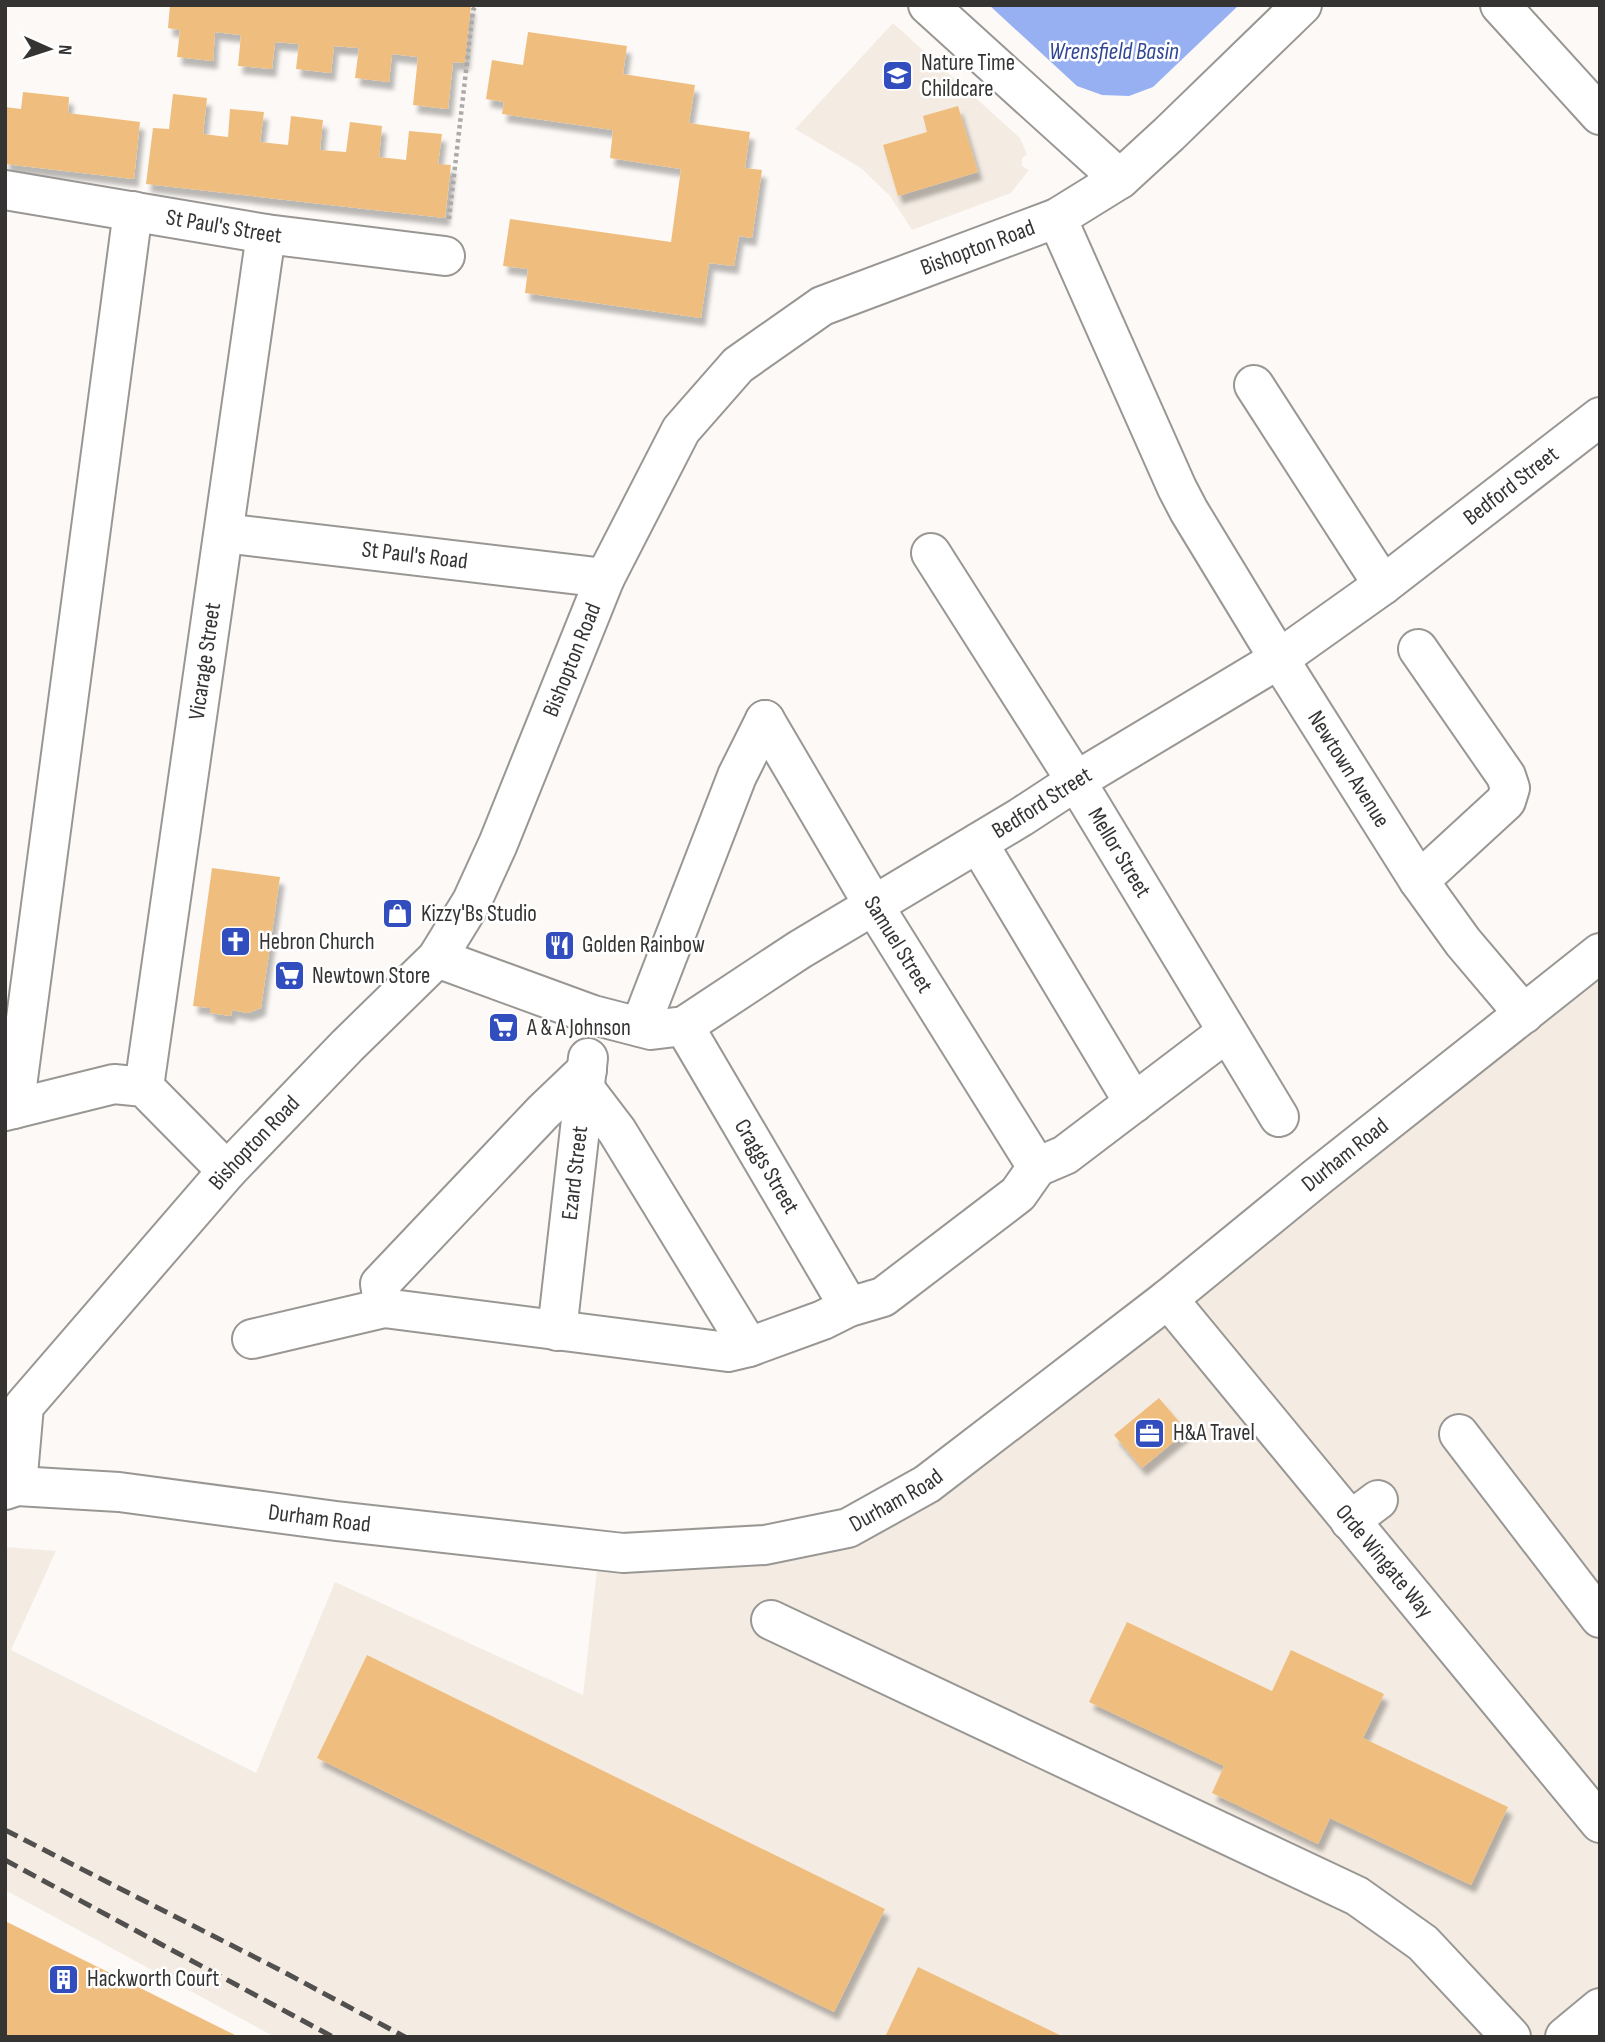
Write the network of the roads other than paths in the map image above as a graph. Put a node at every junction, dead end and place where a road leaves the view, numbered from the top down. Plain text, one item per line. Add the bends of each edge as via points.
1 (928, 5) edge
2 (1302, 5) edge
3 (1500, 5) edge
4 (1600, 114) edge
5 (1120, 179) junction
6 (5, 190) edge
7 (133, 211) junction
8 (1057, 218) junction
9 (266, 234) junction
10 (444, 256) road end
11 (1254, 384) dead end
12 (1600, 416) edge
13 (224, 533) junction
14 (932, 553) dead end
15 (605, 578) junction
16 (1383, 585) junction
17 (1418, 649) dead end
18 (1279, 659) junction
19 (1076, 781) junction
20 (978, 843) junction
21 (1419, 881) junction
22 (874, 906) junction
23 (1600, 953) edge
24 (437, 958) junction
25 (1524, 1014) junction
26 (593, 1015) junction
27 (684, 1026) junction
28 (640, 1027) junction
29 (1227, 1031) junction
30 (586, 1079) junction
31 (144, 1087) junction
32 (1133, 1103) junction
33 (10, 1110) edge
34 (1279, 1117) dead end
35 (1037, 1167) junction
36 (227, 1171) junction
37 (1168, 1299) junction
38 (849, 1307) junction
39 (384, 1308) junction
40 (557, 1331) junction
41 (252, 1339) dead end
42 (749, 1347) junction
43 (1459, 1434) dead end
44 (11, 1488) edge
45 (1600, 1618) edge
46 (771, 1620) dead end
47 (1600, 1823) edge
48 (1600, 2008) edge
49 (1511, 2037) edge
50 (1565, 2037) edge

1 - 5 street
2 - 5 street, Bishopton Road
3 - 4 street
5 - 8 street, Bishopton Road
6 - 7 street, St Paul's Street
7 - 9 street, St Paul's Street
7 - 33 street
8 - 15 street, Bishopton Road via 822,306 738,365 681,430
8 - 18 street, Newtown Avenue via 1183,500
9 - 10 street, St Paul's Street
9 - 13 street, Vicarage Street
11 - 16 street
12 - 16 street, Bedford Street
13 - 15 street, St Paul's Road
13 - 31 street, Vicarage Street
14 - 19 street, Mellor Street
15 - 24 street, Bishopton Road via 498,844 472,901
16 - 18 street, Bedford Street
17 - 21 street via 1510,788 1506,801
18 - 19 street, Bedford Street
18 - 21 street, Newtown Avenue
19 - 20 street, Bedford Street
19 - 29 street, Mellor Street
20 - 22 street, Bedford Street
20 - 32 street
21 - 25 street, Newtown Avenue
22 - 27 street, Bedford Street
22 - 28 street, Samuel Street via 765,720 737,776
22 - 35 street, Samuel Street
23 - 25 street, Durham Road
24 - 26 street, Bedford Street
24 - 36 street, Bishopton Road
25 - 37 street, Durham Road
26 - 28 street, Bedford Street
26 - 30 street, Ezard Street
27 - 28 street, Bedford Street
27 - 38 street, Craggs Street
29 - 32 street
29 - 34 street, Mellor Street
30 - 39 street via 543,1111 380,1284
30 - 40 street, Ezard Street
30 - 42 street
31 - 33 street via 114,1084
31 - 36 street
32 - 35 street via 1065,1154
35 - 38 street via 1018,1194 883,1297
36 - 44 street, Bishopton Road via 24,1406
37 - 44 street, Durham Road via 927,1484 848,1528 765,1545 623,1553 119,1492
37 - 47 street, Orde Wingate Way via 1364,1510
38 - 42 street
39 - 40 street
39 - 41 street
40 - 42 street via 728,1352
43 - 45 street
46 - 49 street via 1357,1896 1423,1943
48 - 50 street

